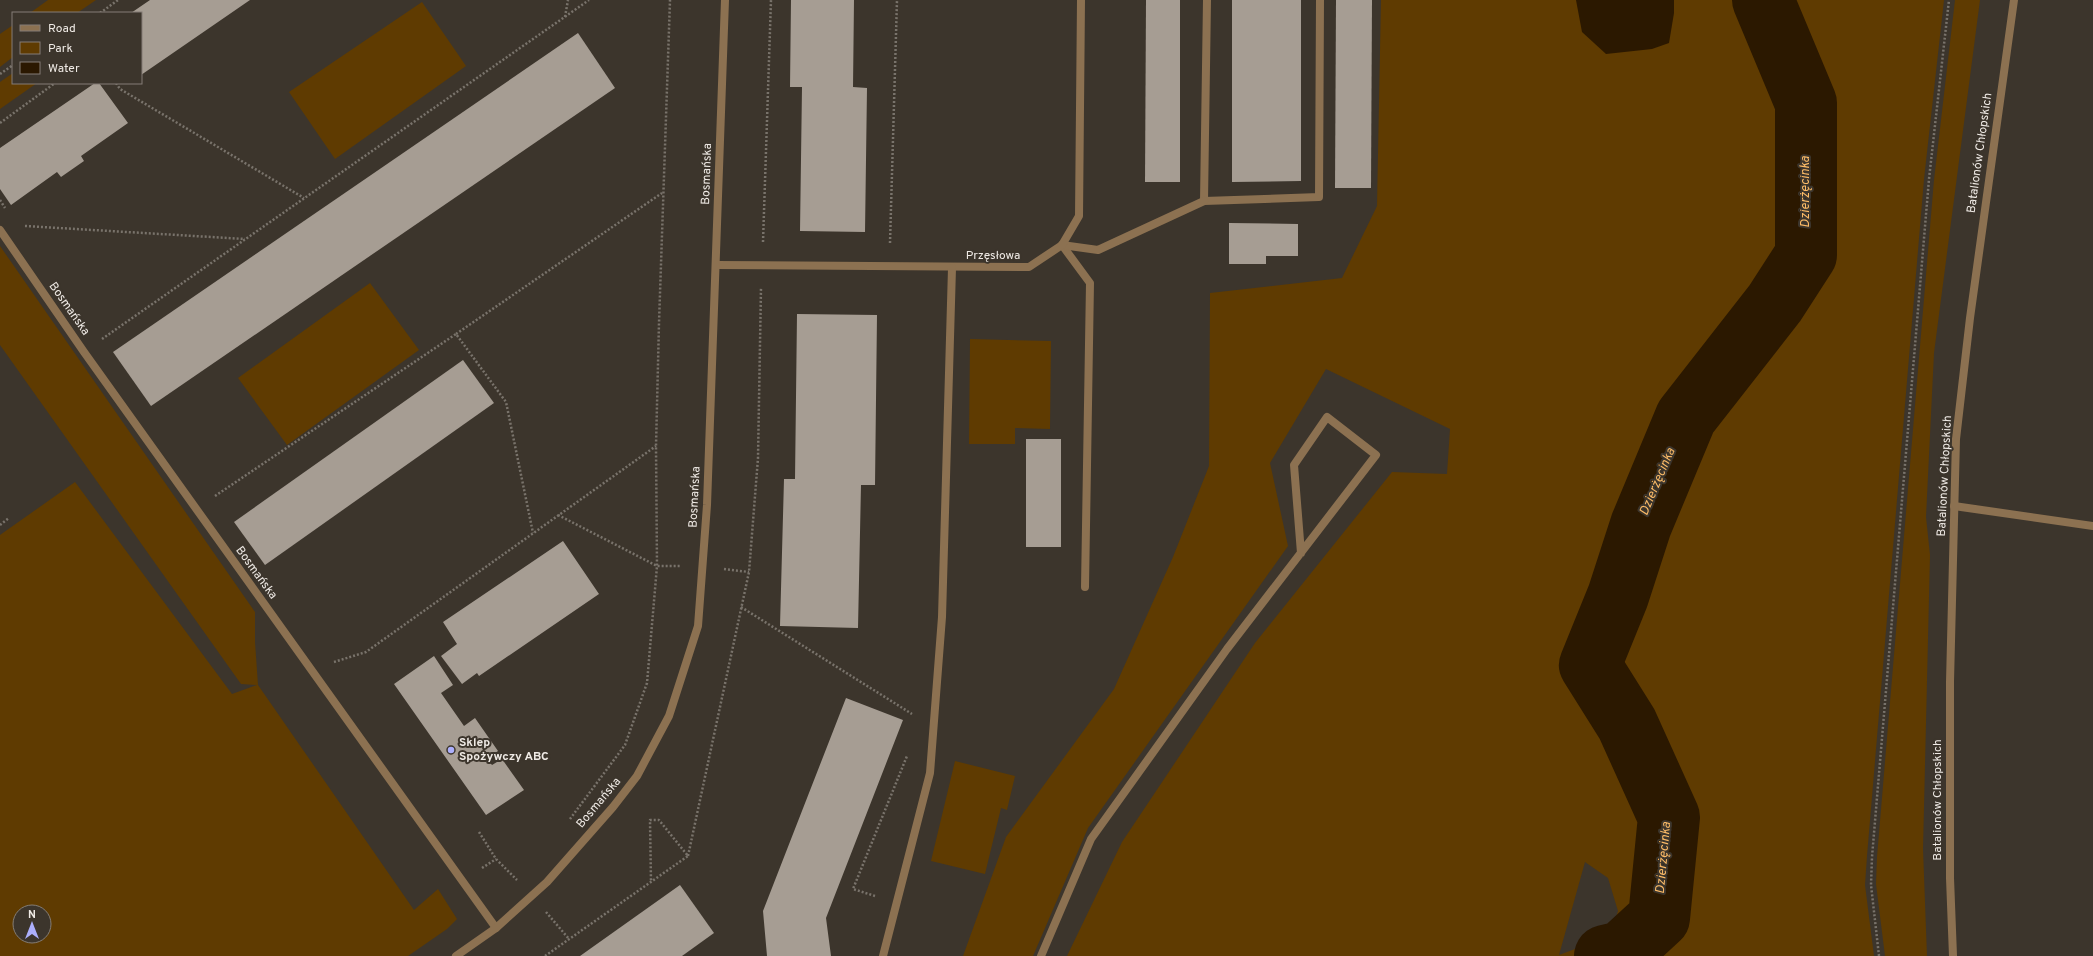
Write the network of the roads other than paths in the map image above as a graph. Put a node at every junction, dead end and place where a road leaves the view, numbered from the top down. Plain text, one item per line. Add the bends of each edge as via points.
1 (725, 0) edge
2 (1081, 0) edge
3 (1207, 0) edge
4 (1320, 0) edge
5 (2014, 0) edge
6 (1204, 201) junction
7 (0, 230) edge
8 (1062, 245) junction
9 (716, 265) junction
10 (952, 268) junction
11 (1954, 506) junction
12 (2093, 526) edge
13 (1301, 553) junction
14 (1085, 587) dead end
15 (496, 928) junction
16 (456, 956) edge
17 (883, 956) edge
18 (1041, 956) edge
19 (1953, 956) edge

1 - 9 street, Bosmańska
2 - 8 street, Przęsłowa via 1079,216
3 - 6 street
4 - 6 street via 1319,197
5 - 11 street, Batalionów Chłopskich via 1969,325 1956,439
6 - 8 street via 1098,250
7 - 15 street, Bosmańska via 84,352
8 - 10 street, Przęsłowa via 1029,267
8 - 14 street via 1090,283
9 - 10 street, Przęsłowa
9 - 15 street, Bosmańska via 707,506 698,626 668,716 637,776 614,808 547,882
10 - 17 street via 942,617 930,774
11 - 12 street
11 - 19 street, Batalionów Chłopskich via 1950,682 1950,878
13 - 13 street via 1376,455 1327,417 1294,465
13 - 18 street via 1227,649 1091,839
15 - 16 street, Bosmańska

